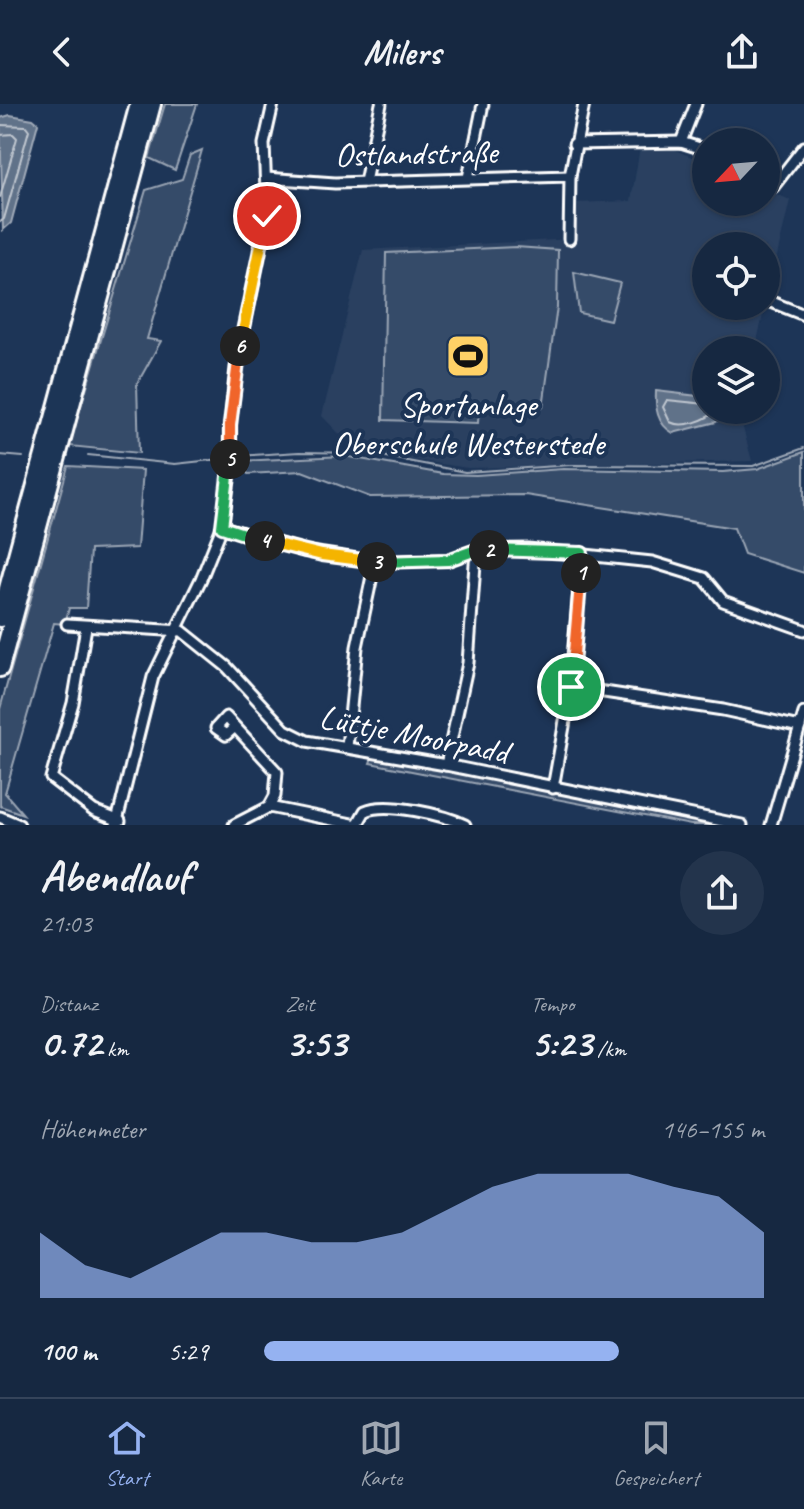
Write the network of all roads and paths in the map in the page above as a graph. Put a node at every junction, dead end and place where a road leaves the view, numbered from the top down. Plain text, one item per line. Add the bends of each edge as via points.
1 (139, 104) edge
2 (152, 104) edge
3 (273, 104) edge
4 (381, 104) edge
5 (483, 104) edge
6 (584, 104) edge
7 (696, 104) edge
8 (681, 142) junction
9 (574, 144) junction
10 (692, 146) edge
11 (804, 147) edge
12 (780, 173) edge
13 (570, 176) junction
14 (266, 178) junction
15 (468, 178) junction
16 (365, 182) junction
17 (569, 239) dead end
18 (780, 305) edge
19 (804, 315) edge
20 (222, 527) junction
21 (476, 550) junction
22 (582, 553) junction
23 (375, 562) junction
24 (0, 618) edge
25 (67, 624) dead end
26 (86, 627) junction
27 (177, 629) junction
28 (804, 630) edge
29 (0, 668) edge
30 (571, 687) junction
31 (804, 713) edge
32 (235, 727) dead end
33 (800, 727) junction
34 (347, 747) junction
35 (446, 765) junction
36 (553, 788) junction
37 (269, 807) junction
38 (365, 811) junction
39 (0, 817) edge
40 (117, 822) edge
41 (462, 824) edge
42 (19, 825) edge
43 (234, 825) edge
44 (371, 825) edge
45 (742, 825) edge
46 (771, 825) edge

1 - 24 highway
2 - 29 highway
3 - 14 street via 264,144
4 - 16 street
5 - 15 street
6 - 9 street
7 - 8 street
8 - 9 street
8 - 10 street
9 - 13 street
11 - 12 street
13 - 15 street, Ostlandstraße
13 - 17 street
14 - 16 street, Ostlandstraße
14 - 20 street via 264,239 236,368
15 - 16 street, Ostlandstraße
18 - 19 street
20 - 23 street via 304,551
20 - 27 street
21 - 22 street
21 - 23 street via 448,560
21 - 35 street via 468,663
22 - 28 street via 652,562 704,578 723,601
22 - 30 street
23 - 34 street via 357,647
25 - 26 street
26 - 27 street
26 - 40 street via 73,703 51,778
27 - 34 street, Lüttje Moorpadd via 227,667 295,738
27 - 40 street via 153,677
30 - 33 street
30 - 36 street
31 - 33 street
32 - 37 street via 277,772
33 - 46 street
34 - 35 street, Lüttje Moorpadd
35 - 36 street, Lüttje Moorpadd
36 - 45 street, Lüttje Moorpadd
37 - 38 street via 357,825
37 - 43 street
38 - 41 street via 382,806
38 - 44 street
39 - 42 street

